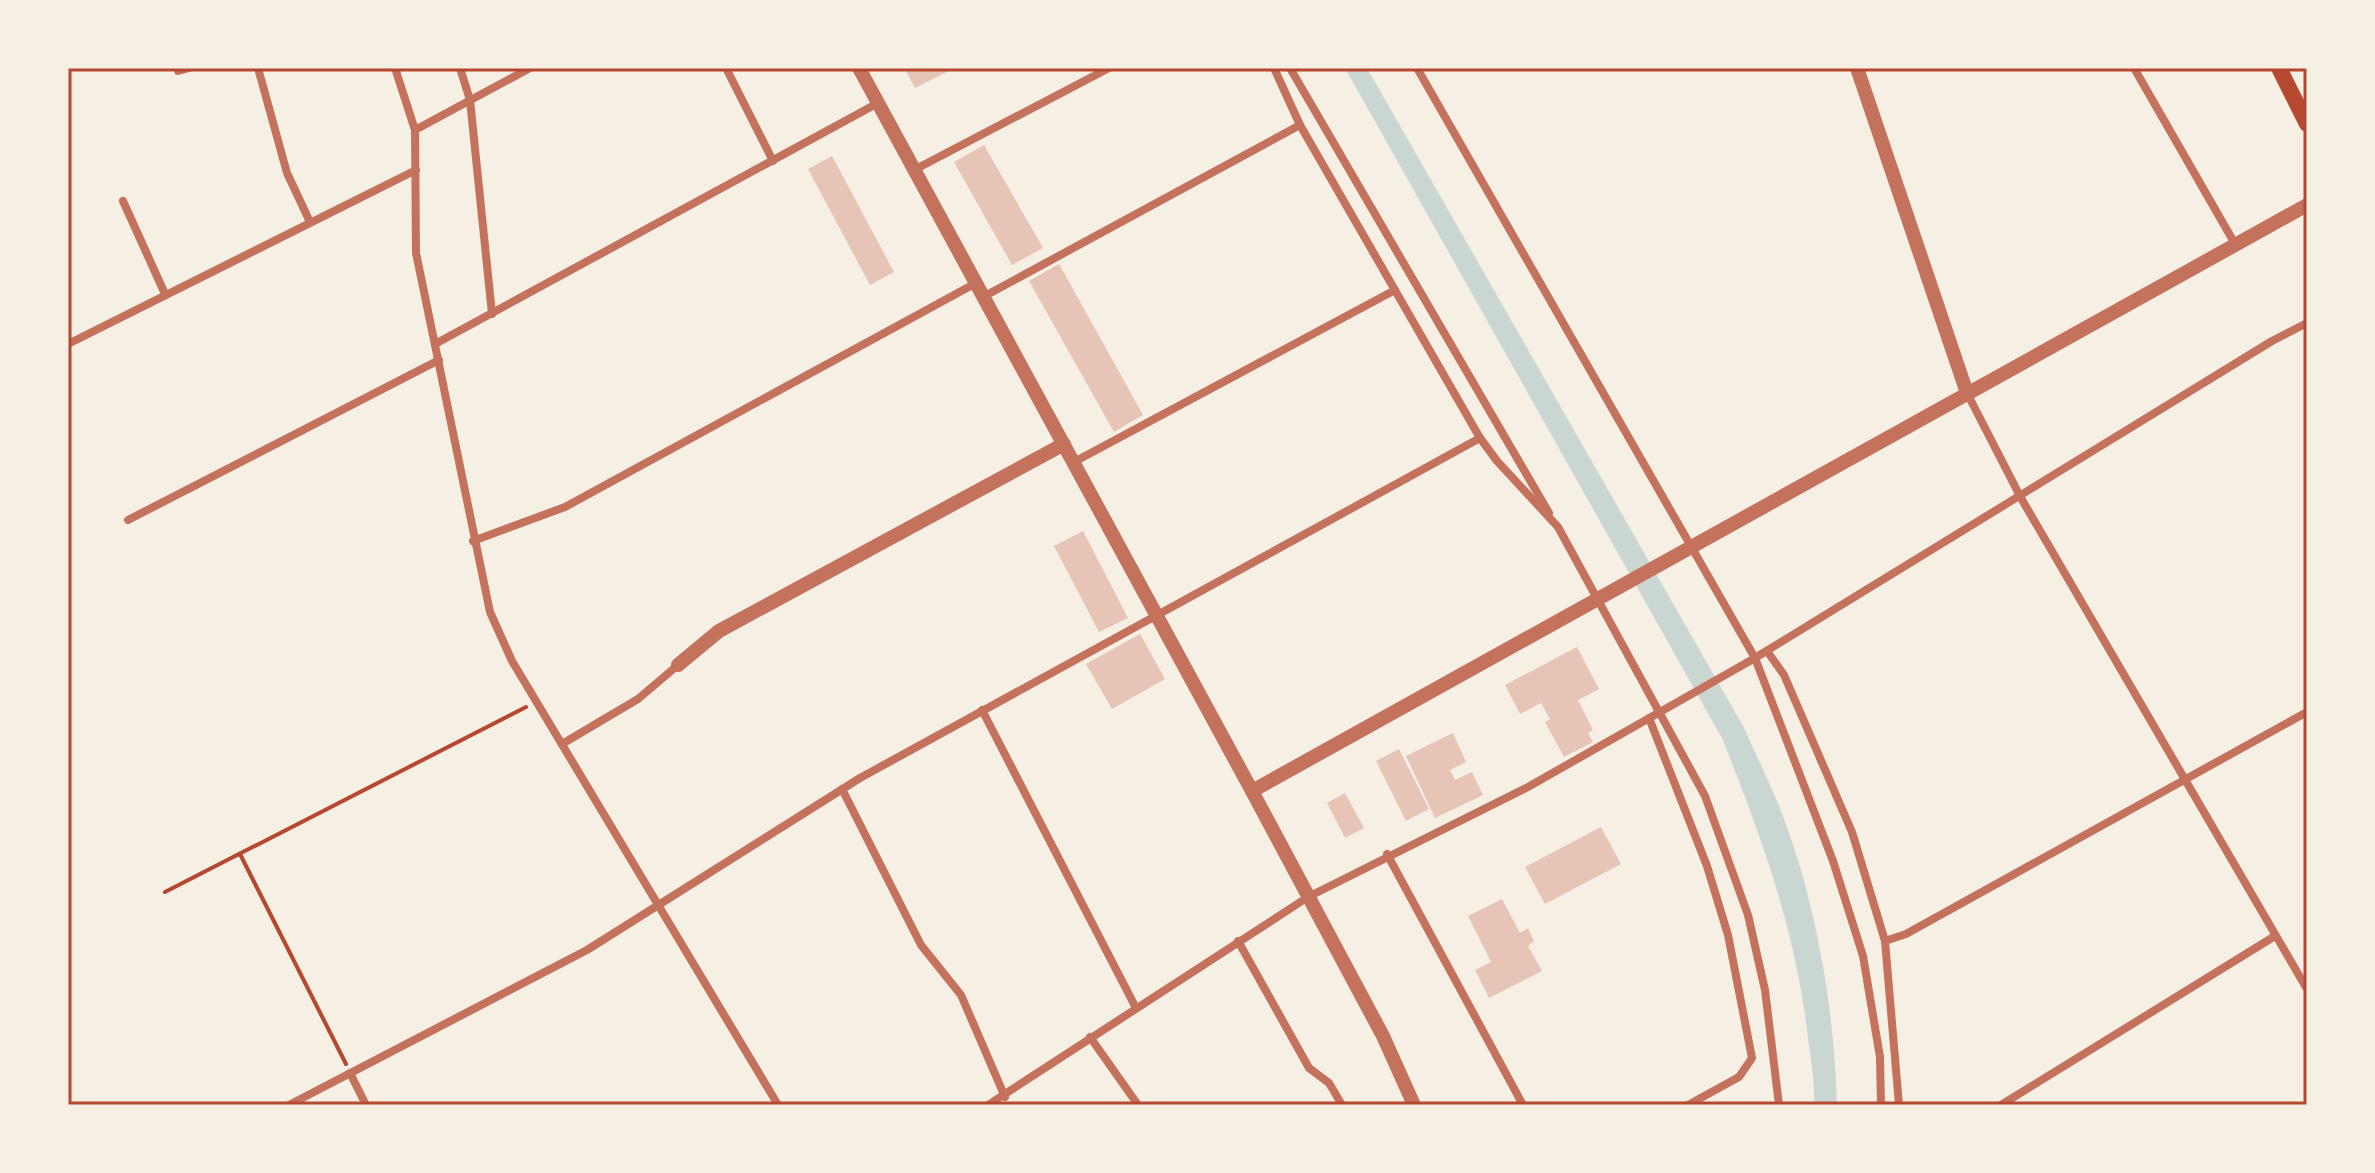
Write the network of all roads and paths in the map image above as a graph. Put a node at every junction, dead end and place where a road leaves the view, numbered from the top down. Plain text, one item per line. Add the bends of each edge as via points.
1 (189, 68) edge
2 (258, 68) edge
3 (395, 68) edge
4 (460, 68) edge
5 (530, 68) edge
6 (726, 68) edge
7 (859, 68) edge
8 (1109, 68) edge
9 (1274, 68) edge
10 (1290, 68) edge
11 (1417, 68) edge
12 (1857, 68) edge
13 (2134, 68) edge
14 (2279, 68) edge
15 (178, 71) dead end
16 (470, 100) junction
17 (878, 103) junction
18 (2307, 124) edge
19 (1300, 125) junction
20 (415, 130) junction
21 (773, 161) junction
22 (416, 170) junction
23 (914, 170) junction
24 (123, 201) dead end
25 (2307, 205) edge
26 (310, 222) junction
27 (2235, 244) junction
28 (976, 283) junction
29 (1395, 290) junction
30 (165, 294) junction
31 (983, 297) junction
32 (492, 314) junction
33 (2307, 323) edge
34 (68, 344) edge
35 (435, 344) junction
36 (439, 360) junction
37 (1967, 393) junction
38 (1480, 438) junction
39 (1064, 444) junction
40 (1074, 462) junction
41 (2021, 498) junction
42 (128, 520) dead end
43 (1558, 527) junction
44 (473, 541) junction
45 (1686, 549) junction
46 (1599, 598) junction
47 (1156, 614) junction
48 (1767, 651) junction
49 (1751, 661) junction
50 (678, 665) joint
51 (536, 702) junction
52 (982, 710) junction
53 (1663, 711) junction
54 (2307, 712) edge
55 (1649, 718) junction
56 (562, 744) junction
57 (2185, 779) junction
58 (842, 789) junction
59 (1252, 791) junction
60 (240, 854) junction
61 (1387, 854) junction
62 (165, 892) dead end
63 (1308, 897) junction
64 (662, 906) junction
65 (2275, 936) junction
66 (1238, 941) junction
67 (1885, 941) junction
68 (2307, 989) edge
69 (1136, 1008) junction
70 (1090, 1037) junction
71 (350, 1073) junction
72 (996, 1102) edge
73 (289, 1105) edge
74 (366, 1105) edge
75 (778, 1105) edge
76 (1138, 1105) edge
77 (1342, 1105) edge
78 (1414, 1105) edge
79 (1523, 1105) edge
80 (1688, 1105) edge
81 (1779, 1105) edge
82 (1881, 1105) edge
83 (1899, 1105) edge
84 (2001, 1105) edge

1 - 15 street
2 - 26 street via 287,173
3 - 20 street
4 - 16 street
5 - 16 street
6 - 21 street
7 - 17 street
8 - 23 street
9 - 19 street
10 - 43 street
11 - 45 street
12 - 37 street
13 - 27 street
14 - 18 main road
16 - 20 street
16 - 32 street
17 - 21 street
17 - 23 street
19 - 29 street
19 - 31 street
20 - 22 street
21 - 32 street
22 - 26 street
22 - 35 street via 416,253
23 - 28 street
24 - 30 street
25 - 27 street
26 - 30 street
27 - 37 street
28 - 31 street
28 - 44 street via 565,507
29 - 38 street
29 - 40 street
30 - 34 street
31 - 39 street
32 - 35 street
33 - 41 street
35 - 36 street
36 - 42 street
36 - 44 street
37 - 41 street
37 - 45 street
38 - 43 street
38 - 47 street
39 - 40 street
39 - 50 street via 719,631
40 - 47 street
41 - 48 street
41 - 57 street
43 - 46 street
44 - 51 street via 490,612
45 - 46 street
45 - 49 street
46 - 53 street
46 - 59 street
47 - 52 street
47 - 59 street
48 - 49 street
48 - 67 street via 1784,675 1852,832
49 - 53 street
49 - 82 street via 1833,861 1863,956 1880,1057
50 - 56 street via 638,699
51 - 56 street
51 - 60 path
52 - 58 street
52 - 69 street
53 - 55 street
53 - 81 street via 1705,796 1748,915 1765,990
54 - 57 street
55 - 61 street via 1528,787
55 - 80 street via 1728,935 1752,1058 1739,1077
56 - 64 street
57 - 65 street
57 - 67 street
58 - 64 street
58 - 72 street via 921,945 961,995
59 - 63 street
60 - 62 path
60 - 71 path
61 - 63 street
61 - 79 street
63 - 66 street
63 - 78 street
64 - 71 street
64 - 75 street
65 - 68 street
65 - 84 street
66 - 69 street
66 - 77 street via 1309,1068 1329,1083
67 - 83 street
69 - 70 street
70 - 72 street
70 - 76 street
71 - 73 street
71 - 74 street

